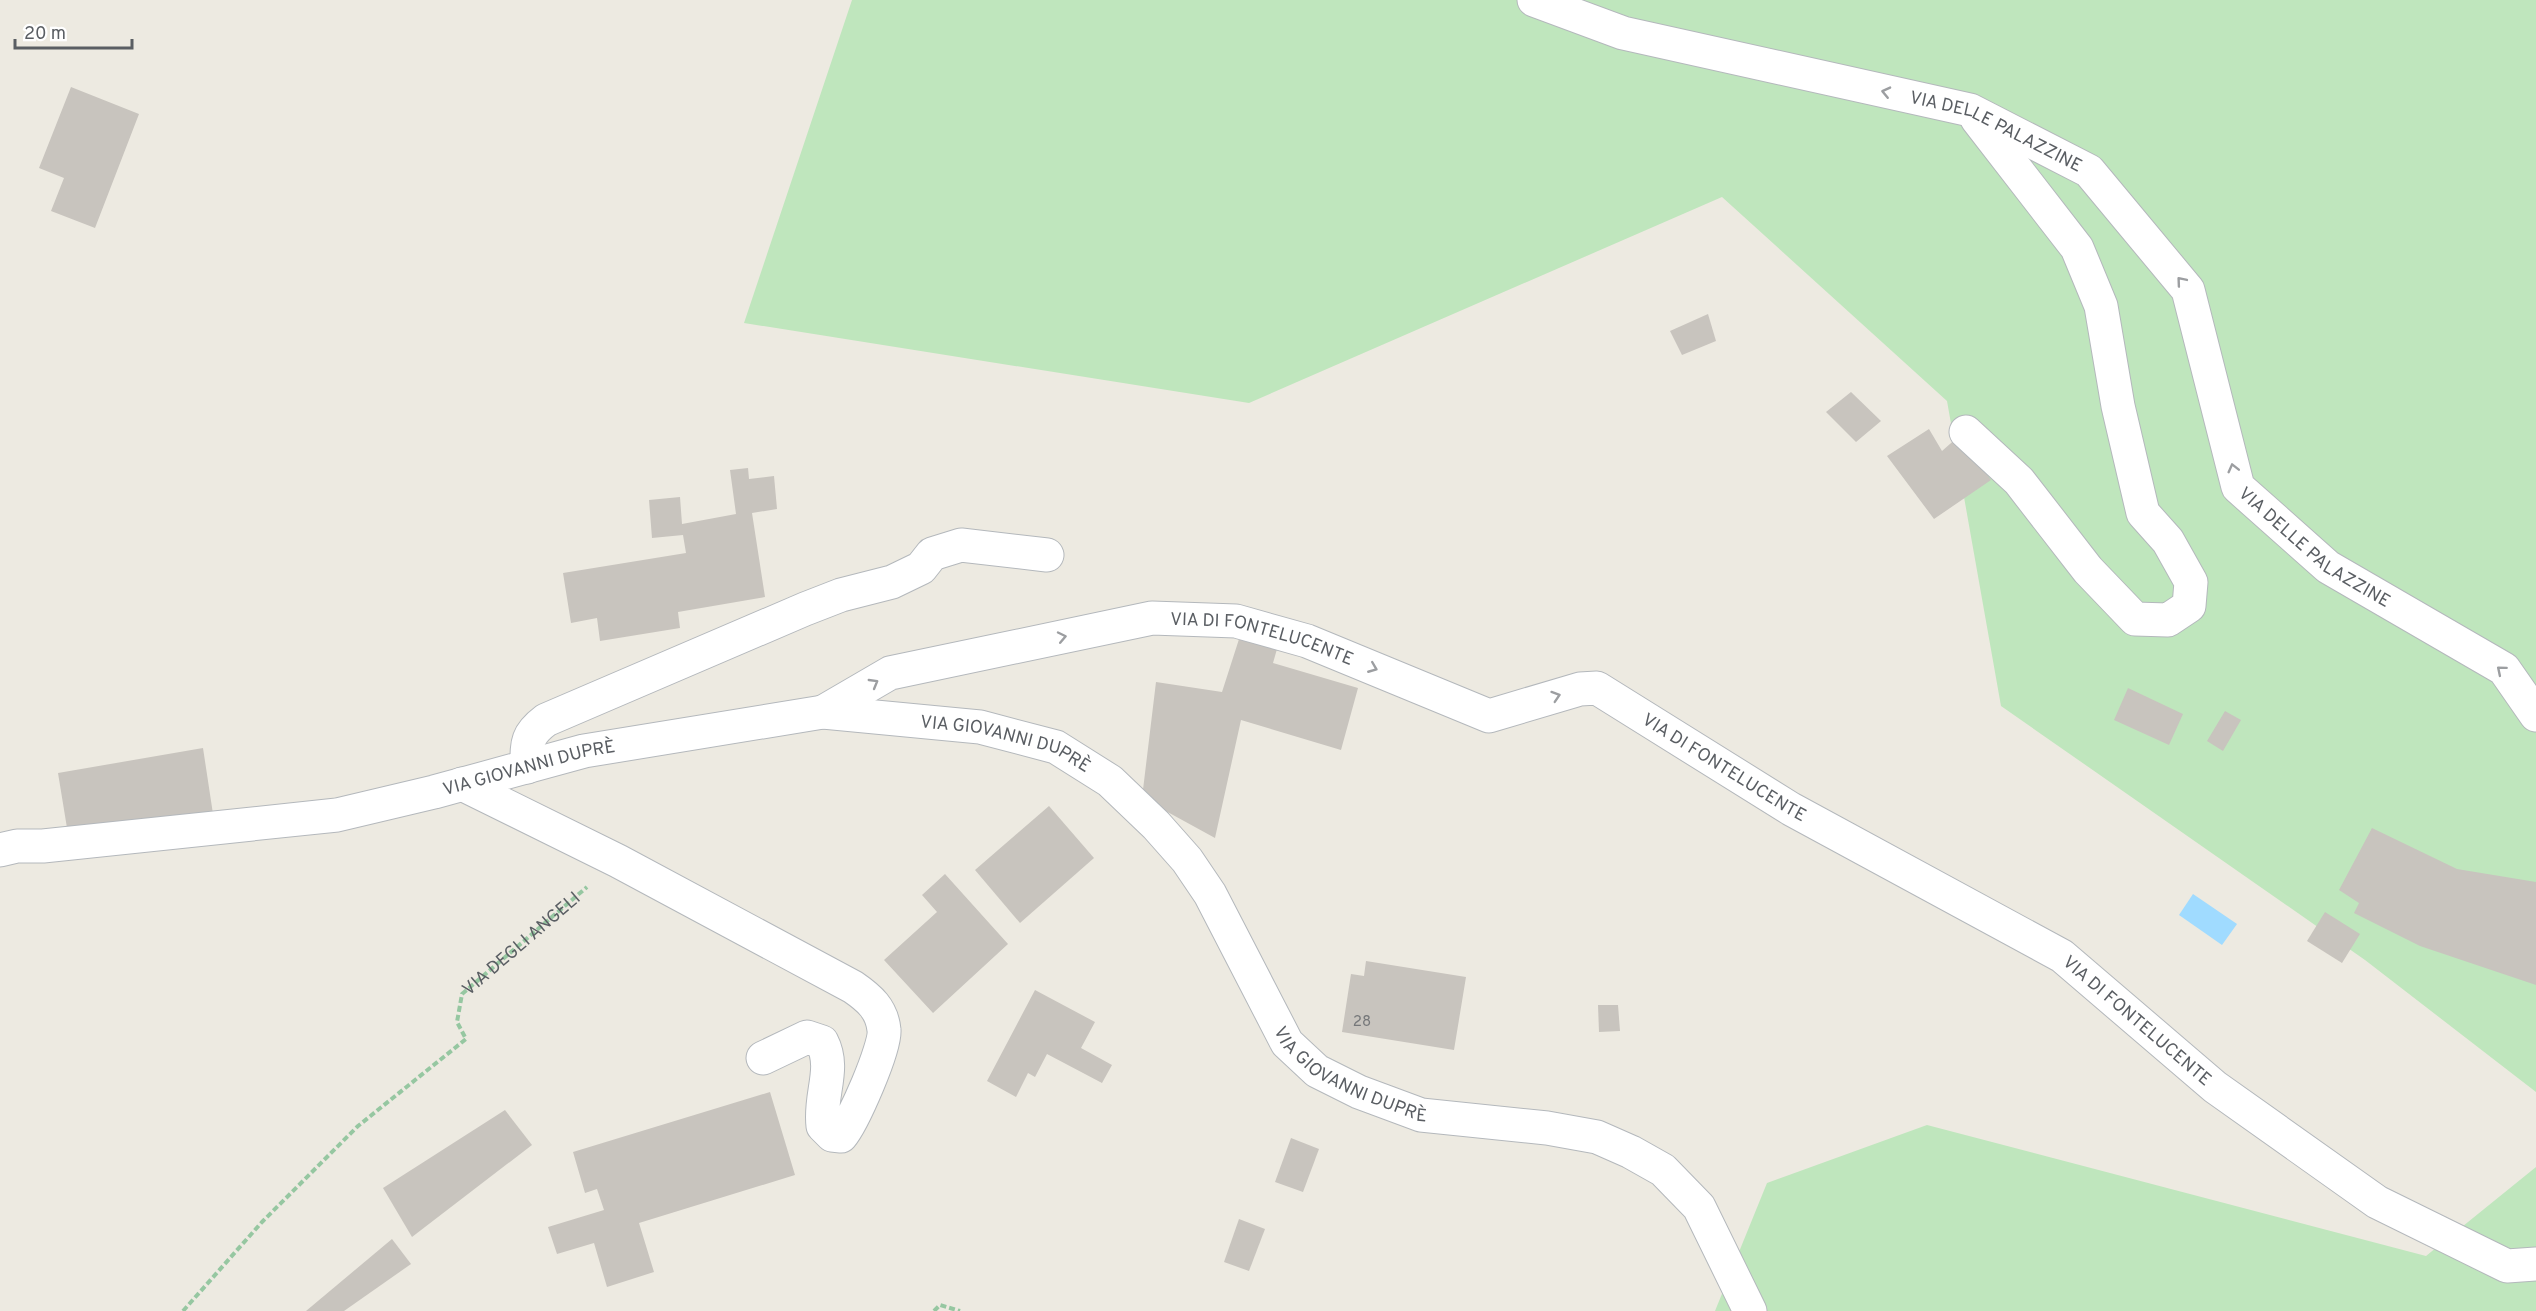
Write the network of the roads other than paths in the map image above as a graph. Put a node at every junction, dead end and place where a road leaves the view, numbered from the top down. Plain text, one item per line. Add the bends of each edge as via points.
1 (1534, 0) edge
2 (1970, 110) junction
3 (1966, 432) dead end
4 (1047, 555) dead end
5 (823, 712) junction
6 (2536, 716) edge
7 (526, 766) junction
8 (462, 784) junction
9 (6, 855) edge
10 (763, 1058) dead end
11 (2536, 1264) edge
12 (1750, 1311) edge

2 -> 1 street, VIA DELLE PALAZZINE via 1623,33
2 - 3 street via 2078,248 2101,306 2118,406 2143,513 2168,541 2191,582 2189,606 2169,620 2135,619 2088,570 2019,481
6 -> 2 street, VIA DELLE PALAZZINE via 2504,669 2328,567 2238,487 2188,290 2090,171
4 - 7 street via 961,545 932,554 921,568 892,582 805,609 546,720 532,731
5 - 7 street, VIA GIOVANNI DUPRÈ via 584,751
5 -> 11 street, VIA DI FONTELUCENTE via 890,673 1152,618 1236,621 1307,641 1489,716 1580,689 1597,688 1791,809 2062,956 2215,1087 2377,1202 2508,1266
5 - 12 street, VIA GIOVANNI DUPRÈ via 980,728 1056,747 1110,781 1187,860 1210,894 1287,1042 1317,1071 1421,1115 1597,1137 1631,1152 1663,1170 1699,1208
7 - 8 street, VIA GIOVANNI DUPRÈ
8 - 9 street, VIA GIOVANNI DUPRÈ via 337,815 43,846
8 - 10 street via 618,861 853,987 869,998 885,1032 849,1126 841,1136 832,1135 823,1126 829,1057 822,1042 807,1037

